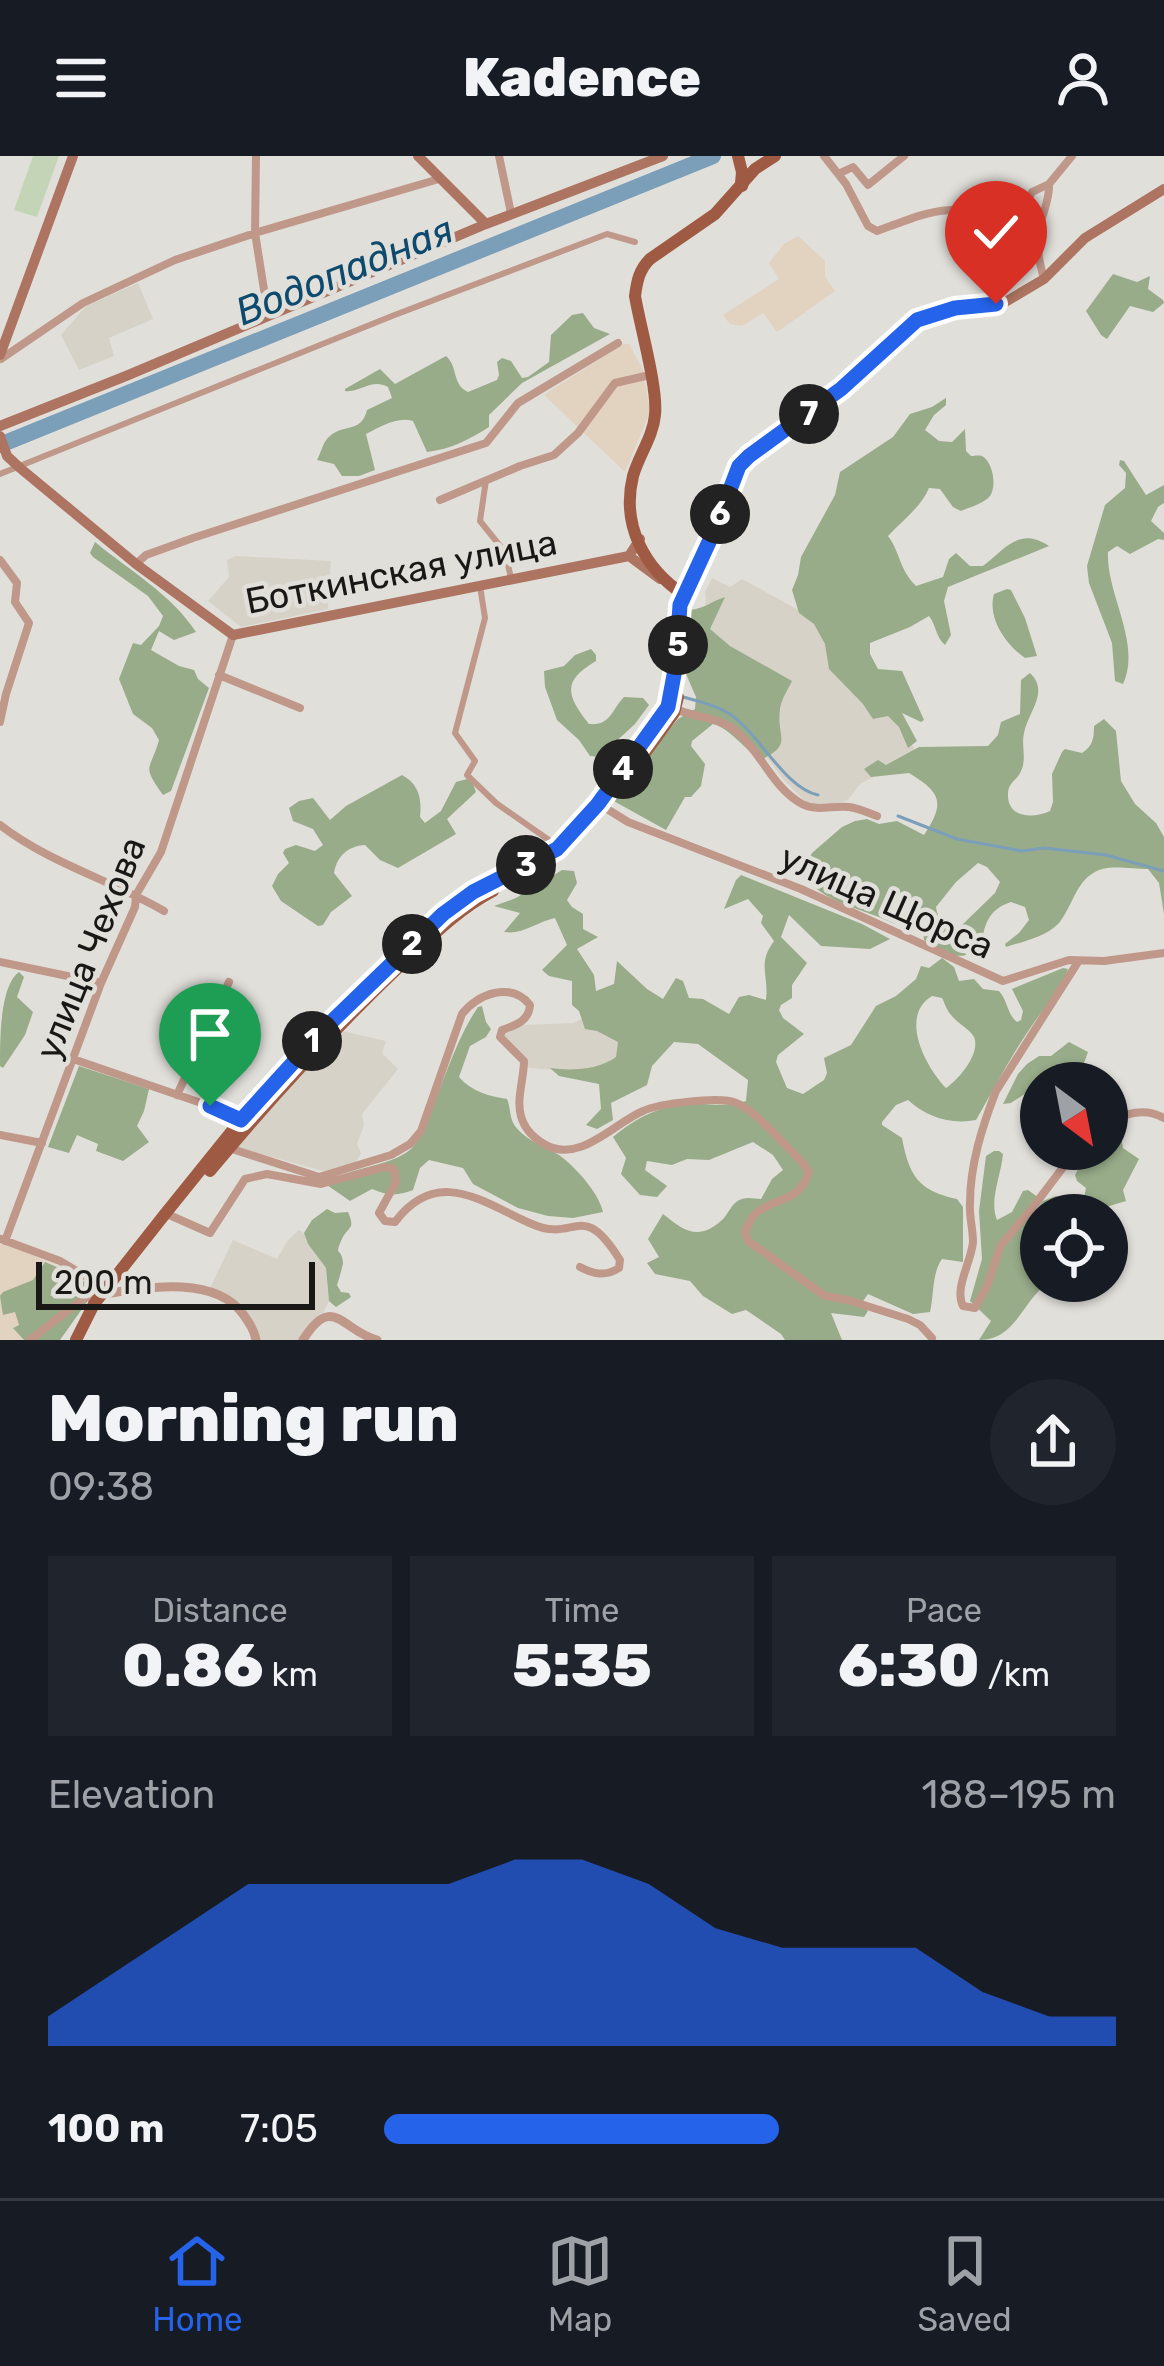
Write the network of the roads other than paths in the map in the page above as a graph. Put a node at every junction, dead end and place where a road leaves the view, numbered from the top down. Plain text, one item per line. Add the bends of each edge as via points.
1 (73, 156) edge
2 (256, 156) edge
3 (418, 156) edge
4 (500, 156) edge
5 (663, 156) edge
6 (777, 156) edge
7 (824, 156) edge
8 (904, 156) edge
9 (1072, 156) edge
10 (838, 174) junction
11 (441, 178) junction
12 (738, 182) edge
13 (1049, 184) junction
14 (1164, 190) edge
15 (511, 213) junction
16 (485, 224) junction
17 (254, 233) junction
18 (635, 242) dead end
19 (1044, 279) junction
20 (268, 316) junction
21 (618, 343) dead end
22 (0, 357) edge
23 (650, 375) junction
24 (0, 426) edge
25 (0, 436) edge
26 (20, 468) junction
27 (0, 474) edge
28 (486, 480) junction
29 (440, 500) dead end
30 (636, 546) junction
31 (0, 560) edge
32 (136, 563) junction
33 (512, 578) junction
34 (480, 586) junction
35 (684, 595) junction
36 (232, 635) junction
37 (219, 674) junction
38 (300, 708) dead end
39 (672, 708) junction
40 (0, 722) edge
41 (602, 805) junction
42 (877, 816) dead end
43 (0, 825) edge
44 (559, 848) junction
45 (136, 895) junction
46 (164, 911) dead end
47 (1164, 952) edge
48 (0, 962) edge
49 (1078, 962) junction
50 (101, 982) junction
51 (229, 982) dead end
52 (73, 1059) junction
53 (178, 1095) junction
54 (1128, 1116) edge
55 (1164, 1118) edge
56 (244, 1123) junction
57 (0, 1135) edge
58 (42, 1143) junction
59 (226, 1145) junction
60 (1061, 1170) edge
61 (169, 1215) junction
62 (2, 1240) edge
63 (580, 1267) dead end
64 (109, 1291) junction
65 (94, 1304) junction
66 (932, 1338) edge
67 (30, 1340) edge
68 (76, 1340) edge
69 (256, 1340) edge
70 (303, 1340) edge
71 (377, 1340) edge

1 - 22 main road
2 - 17 street
3 - 11 main road
4 - 15 street
5 - 15 main road
6 - 12 main road
6 - 12 main road
7 - 10 street
8 - 10 street via 868,185 853,167
9 - 13 street
10 - 13 street via 877,231 950,208 1015,225 1032,192
11 - 16 main road
11 - 17 street
12 - 23 main road via 638,278
12 - 30 main road via 723,212 649,270 642,300 662,413 634,496
13 - 19 street via 1037,247
14 - 19 main road via 1085,238
15 - 16 main road
16 - 20 main road
17 - 20 street
17 - 22 street via 82,304
18 - 26 street via 607,234
19 - 35 main road via 1002,303 917,320 749,456
20 - 24 main road
21 - 32 street via 518,403 486,443
23 - 28 street via 614,383 554,455
23 - 30 main road via 656,412 632,478
25 - 26 main road, Боткинская улица
26 - 27 street
26 - 32 main road, Боткинская улица
28 - 29 street
28 - 33 street via 480,521 505,552
30 - 33 main road, Боткинская улица
30 - 35 main road
30 - 35 main road
31 - 40 street via 29,623
32 - 36 main road, Боткинская улица
33 - 34 main road, Боткинская улица
34 - 36 main road, Боткинская улица
34 - 44 street via 485,618 455,733 475,761 467,775
35 - 39 main road
36 - 37 street, улица Чехова
37 - 38 street
37 - 45 street, улица Чехова via 161,851
39 - 41 main road
39 - 42 street via 739,733 808,807 848,806
41 - 44 main road
41 - 49 street, улица Щорса via 1003,981
41 - 56 main road via 565,854 450,920
43 - 45 street via 74,870
44 - 56 main road via 443,914 322,1031
45 - 46 street
45 - 50 street, улица Чехова
47 - 49 street, улица Щорса
48 - 50 street
49 - 60 street via 996,1091 970,1192 963,1306 971,1310 1000,1245
50 - 52 street, улица Чехова
51 - 53 street
52 - 53 street
52 - 58 street, улица Чехова
53 - 56 street
54 - 55 street
56 - 59 main road
57 - 58 street
58 - 62 street, улица Чехова
59 - 61 main road
59 - 66 street via 319,1177 391,1155 421,1131 472,1000 501,991 523,996 530,1013 500,1037 524,1061 519,1112 537,1139 552,1149 579,1146 671,1103 731,1101 745,1108 809,1172 793,1195 755,1214 748,1241 825,1296 908,1319
61 - 63 street via 210,1233 245,1179 267,1174 322,1184 385,1167 394,1169 396,1182 380,1213 385,1221 431,1195 470,1194 535,1226 594,1227 619,1268 593,1274
61 - 64 main road
62 - 64 street
64 - 65 main road
64 - 69 street via 215,1292 240,1310
65 - 67 street via 86,1297
65 - 68 main road
70 - 71 street via 331,1315

